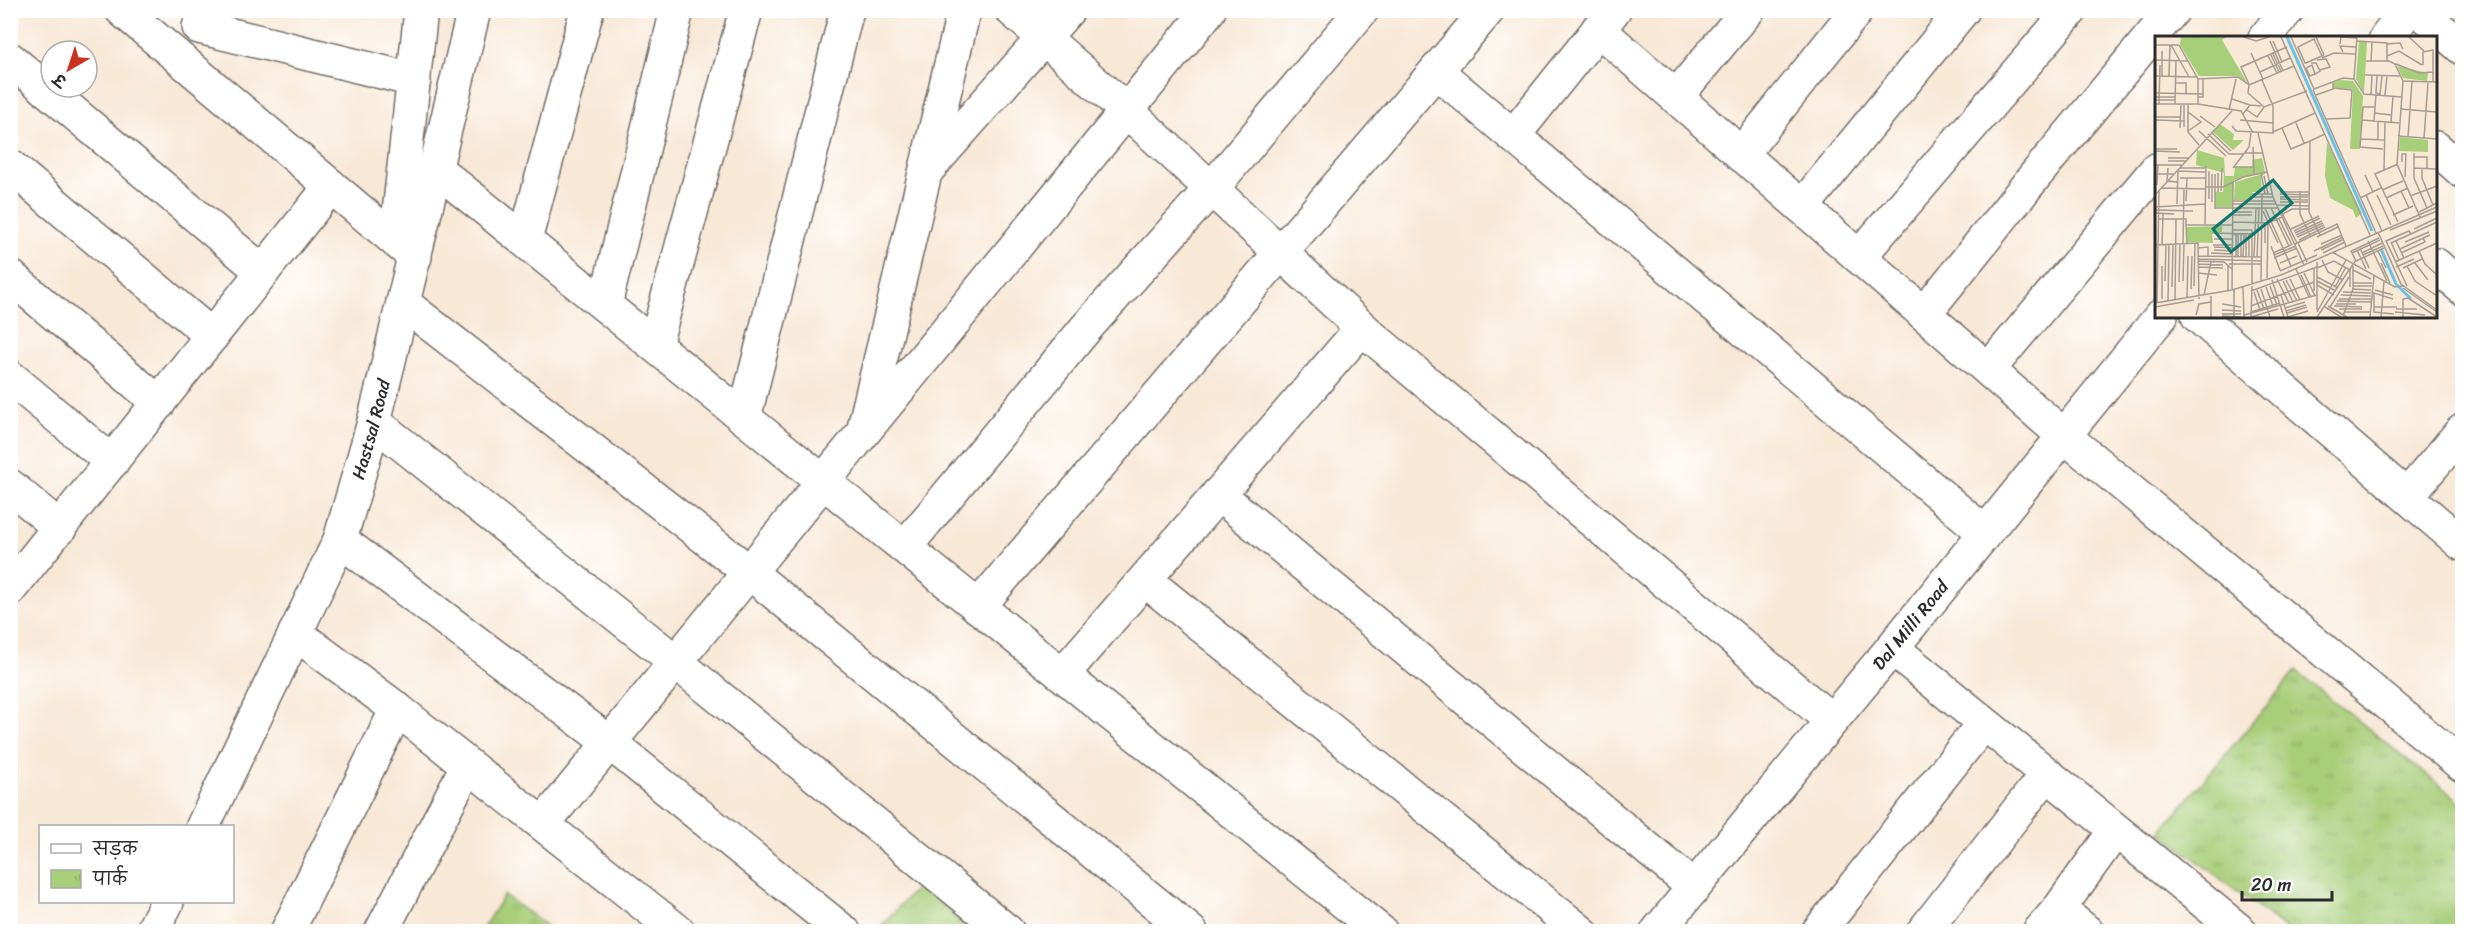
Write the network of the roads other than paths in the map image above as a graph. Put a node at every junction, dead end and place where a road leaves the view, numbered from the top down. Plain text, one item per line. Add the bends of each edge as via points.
1 (122, 10) edge
2 (421, 10) edge
3 (474, 10) edge
4 (588, 10) edge
5 (677, 10) edge
6 (746, 10) edge
7 (847, 10) edge
8 (964, 10) edge
9 (1012, 10) edge
10 (1068, 10) edge
11 (1209, 10) edge
12 (1362, 10) edge
13 (1488, 10) edge
14 (1748, 10) edge
15 (1857, 10) edge
16 (1963, 10) edge
17 (2071, 10) edge
18 (2173, 10) edge
19 (2287, 10) edge
20 (2408, 10) edge
21 (2419, 10) edge
22 (1606, 20) edge
23 (199, 27) dead end
24 (2267, 36) edge
25 (2388, 36) edge
26 (1045, 39) junction
27 (2463, 48) edge
28 (10, 59) edge
29 (1436, 71) junction
30 (414, 80) junction
31 (1676, 97) junction
32 (1127, 111) junction
33 (1513, 136) junction
34 (2437, 149) edge
35 (1741, 154) junction
36 (10, 166) edge
37 (436, 169) junction
38 (2463, 171) edge
39 (2155, 172) edge
40 (923, 175) junction
41 (331, 186) junction
42 (1210, 189) junction
43 (1802, 207) junction
44 (525, 240) junction
45 (406, 249) junction
46 (1279, 253) junction
47 (1859, 257) junction
48 (2437, 266) edge
49 (263, 272) junction
50 (10, 276) edge
51 (2463, 288) edge
52 (403, 303) junction
53 (605, 305) junction
54 (1924, 314) junction
55 (2159, 318) edge
56 (2200, 318) edge
57 (1362, 328) junction
58 (212, 336) junction
59 (655, 345) junction
60 (1989, 369) junction
61 (10, 377) edge
62 (159, 403) junction
63 (744, 418) junction
64 (374, 422) junction
65 (2463, 431) edge
66 (862, 435) junction
67 (2063, 435) junction
68 (112, 462) junction
69 (824, 482) junction
70 (10, 486) edge
71 (1218, 494) junction
72 (2407, 496) junction
73 (60, 528) junction
74 (1984, 532) junction
75 (340, 540) junction
76 (2463, 544) edge
77 (905, 547) junction
78 (750, 573) junction
79 (1145, 580) junction
80 (11, 589) edge
81 (978, 607) junction
82 (295, 633) junction
83 (1892, 648) junction
84 (676, 662) junction
85 (1063, 674) junction
86 (397, 709) junction
87 (1831, 720) junction
88 (1983, 724) junction
89 (610, 742) junction
90 (2463, 765) edge
91 (467, 766) junction
92 (2046, 775) junction
93 (543, 824) junction
94 (203, 825) edge
95 (2115, 831) junction
96 (1694, 887) junction
97 (167, 903) edge
98 (2049, 920) edge
99 (152, 932) edge
100 (287, 932) edge
101 (381, 932) edge
102 (679, 932) edge
103 (844, 932) edge
104 (1008, 932) edge
105 (1191, 932) edge
106 (1381, 932) edge
107 (1581, 932) edge
108 (1657, 932) edge
109 (1818, 932) edge
110 (1923, 932) edge
111 (2087, 932) edge
112 (2241, 932) edge

1 - 41 street
2 - 30 street
3 - 37 street, Hastsal Road
4 - 44 street
5 - 53 street
6 - 59 street
7 - 63 street
8 - 40 street
9 - 26 street
10 - 26 street
11 - 32 street
12 - 42 street
13 - 29 street
14 - 31 street
15 - 35 street
16 - 43 street
17 - 47 street
18 - 54 street
19 - 24 street
20 - 25 street
21 - 27 street
22 - 31 street
22 - 33 street
23 - 30 street
26 - 32 street
26 - 40 street
28 - 49 street
29 - 33 street
29 - 46 street
30 - 45 street
31 - 35 street
32 - 42 street
32 - 66 street
33 - 74 street
34 - 38 street
35 - 43 street
36 - 58 street
37 - 44 street
37 - 45 street, Hastsal Road
39 - 60 street
40 - 66 street
41 - 45 street
41 - 49 street
42 - 46 street
42 - 77 street via 1087,327
43 - 47 street
44 - 53 street
45 - 52 street, Hastsal Road
46 - 57 street
46 - 81 street
47 - 54 street
48 - 51 street
49 - 58 street
50 - 62 street
52 - 64 street, Hastsal Road
52 - 78 street
53 - 59 street
54 - 60 street
55 - 67 street, Dal Milli Road
56 - 72 street
57 - 71 street
57 - 87 street
58 - 62 street
59 - 63 street
60 - 67 street
61 - 68 street
62 - 68 street
63 - 69 street
64 - 75 street, Hastsal Road
64 - 84 street
65 - 72 street
66 - 69 street
67 - 74 street, Dal Milli Road
67 - 90 street
68 - 73 street
69 - 77 street
69 - 78 street
70 - 73 street
71 - 79 street
71 - 96 street
72 - 76 street
73 - 80 street
74 - 83 street, Dal Milli Road
75 - 82 street, Hastsal Road
75 - 89 street
77 - 81 street
78 - 84 street
78 - 105 street
79 - 85 street
79 - 107 street
81 - 85 street
82 - 86 street
82 - 94 street, Hastsal Road
83 - 87 street, Dal Milli Road
83 - 88 street
84 - 89 street
84 - 104 street
85 - 106 street
86 - 91 street
86 - 100 street
87 - 96 street, Dal Milli Road
88 - 92 street
88 - 109 street
89 - 93 street
89 - 103 street
91 - 93 street
91 - 101 street
92 - 95 street
92 - 110 street
93 - 102 street
95 - 98 street
95 - 112 street
96 - 108 street, Dal Milli Road
97 - 99 street
98 - 111 street

